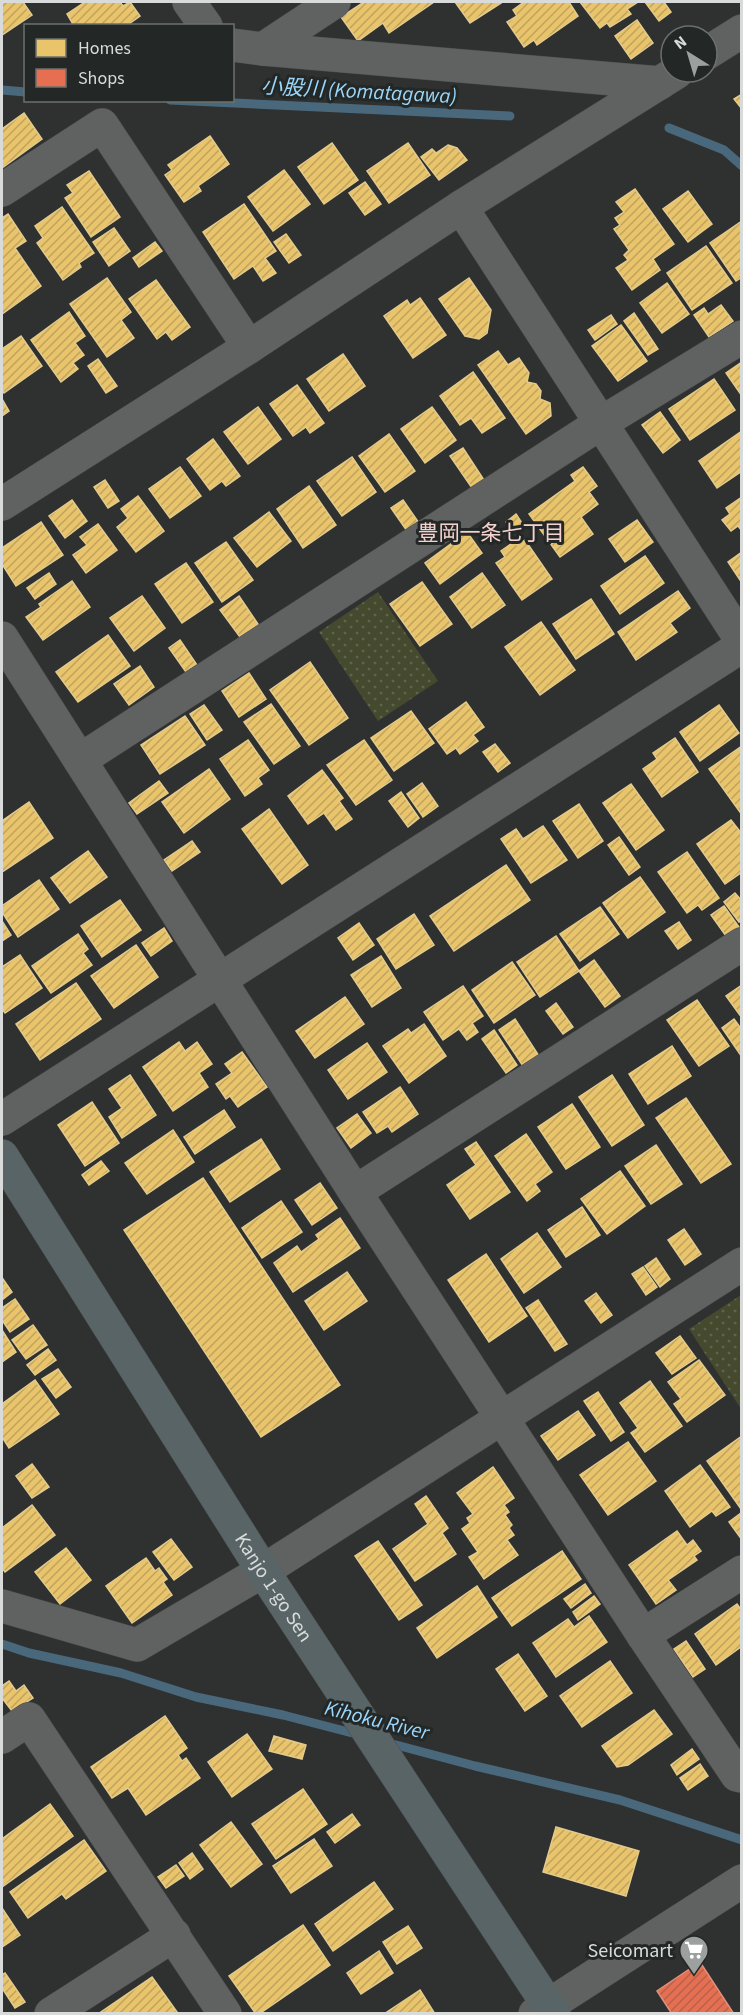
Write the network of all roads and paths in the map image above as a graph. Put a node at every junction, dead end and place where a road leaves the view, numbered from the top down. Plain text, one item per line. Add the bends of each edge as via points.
1 (189, 2) edge
2 (334, 2) edge
3 (205, 24) edge
4 (741, 31) edge
5 (719, 45) edge
6 (248, 47) edge
7 (659, 76) edge
8 (659, 83) edge
9 (2, 190) edge
10 (462, 207) junction
11 (741, 337) edge
12 (249, 347) junction
13 (601, 423) junction
14 (2, 504) edge
15 (2, 638) edge
16 (741, 641) edge
17 (741, 646) edge
18 (80, 760) junction
19 (741, 944) edge
20 (220, 981) junction
21 (2, 1119) edge
22 (2, 1156) edge
23 (355, 1192) junction
24 (741, 1264) edge
25 (502, 1418) junction
26 (263, 1571) junction
27 (741, 1572) edge
28 (2, 1606) edge
29 (643, 1635) junction
30 (2, 1737) edge
31 (741, 1776) edge
32 (741, 1881) edge
33 (174, 1935) junction
34 (546, 2011) edge
35 (51, 2013) edge
36 (225, 2013) edge

1 - 3 street
2 - 6 street
4 - 5 street
6 - 7 street
8 - 10 street
9 - 12 street via 102,125
10 - 12 street
10 - 13 street
11 - 13 street
12 - 14 street
13 - 16 street
13 - 18 street
15 - 18 street
17 - 20 street
18 - 20 street
19 - 23 street
20 - 21 street
20 - 23 street
22 - 26 main road, Kanjo 1-go Sen
23 - 25 street
24 - 25 street
25 - 26 street
25 - 29 street
26 - 28 street via 137,1645
26 - 34 main road, Kanjo 1-go Sen via 394,1769
27 - 29 street
29 - 31 street
30 - 33 street via 29,1719
32 - 34 street
33 - 35 street
33 - 36 street

